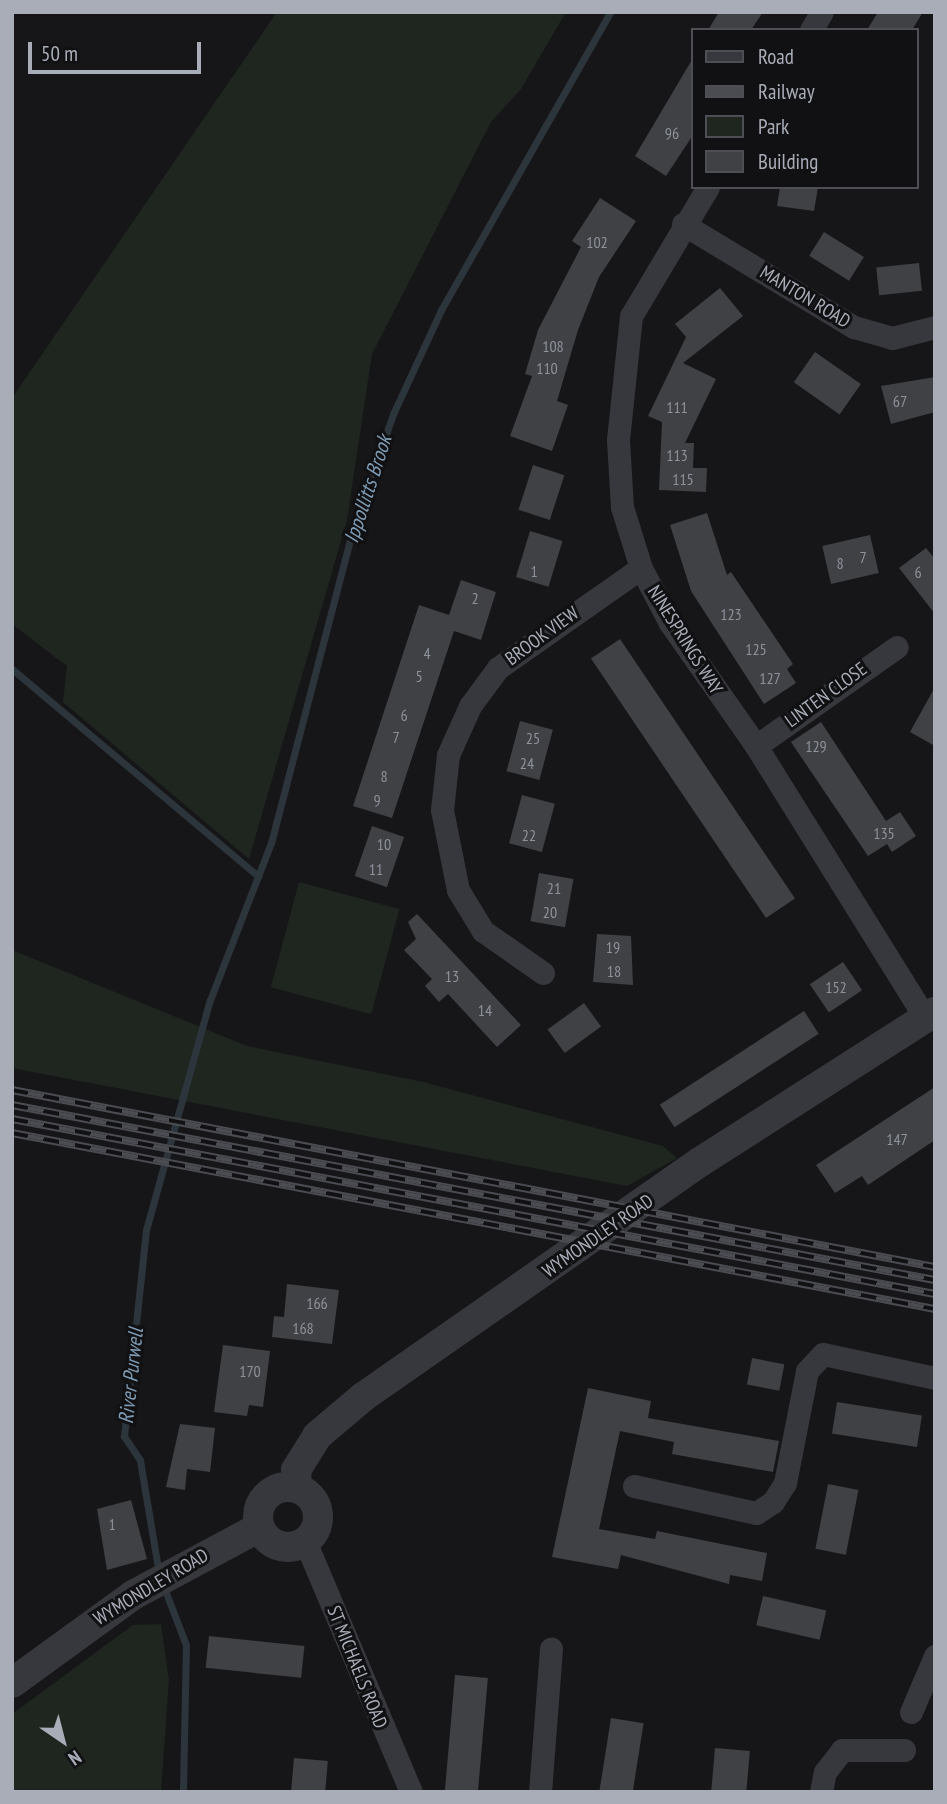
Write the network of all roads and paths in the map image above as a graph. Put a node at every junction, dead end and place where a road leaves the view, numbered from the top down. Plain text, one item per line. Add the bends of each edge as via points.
1 (822, 12) edge
2 (812, 28) edge
3 (707, 189) edge
4 (683, 224) junction
5 (935, 327) edge
6 (641, 568) junction
7 (897, 647) dead end
8 (756, 746) junction
9 (543, 973) dead end
10 (930, 1015) edge
11 (935, 1378) edge
12 (634, 1486) dead end
13 (297, 1488) junction
14 (260, 1528) junction
15 (305, 1541) junction
16 (551, 1648) dead end
17 (935, 1656) edge
18 (12, 1683) edge
19 (911, 1712) dead end
20 (904, 1750) dead end
21 (411, 1792) edge
22 (540, 1792) edge
23 (821, 1792) edge

1 - 2 street
3 - 4 street, NINESPRINGS WAY
4 - 5 street, MANTON ROAD via 855,327 892,338
4 - 6 street, NINESPRINGS WAY via 631,316 618,440 622,507
6 - 8 street, NINESPRINGS WAY via 670,623
6 - 9 street, BROOK VIEW via 498,668 470,706 448,755 442,810 458,890 483,931
7 - 8 street, LINTEN CLOSE
8 - 10 street, NINESPRINGS WAY
10 - 13 street, WYMONDLEY ROAD via 700,1162 363,1396 317,1436 296,1470
11 - 12 street via 823,1354 807,1371 785,1483 774,1502 756,1513
13 - 14 street via 278,1489 264,1499
13 - 15 street via 310,1497 318,1514
14 - 15 street via 274,1544
14 - 18 street, WYMONDLEY ROAD via 163,1577 47,1654
15 - 21 street, ST MICHAELS ROAD
16 - 22 street
17 - 19 street
20 - 23 street via 842,1750 825,1772

